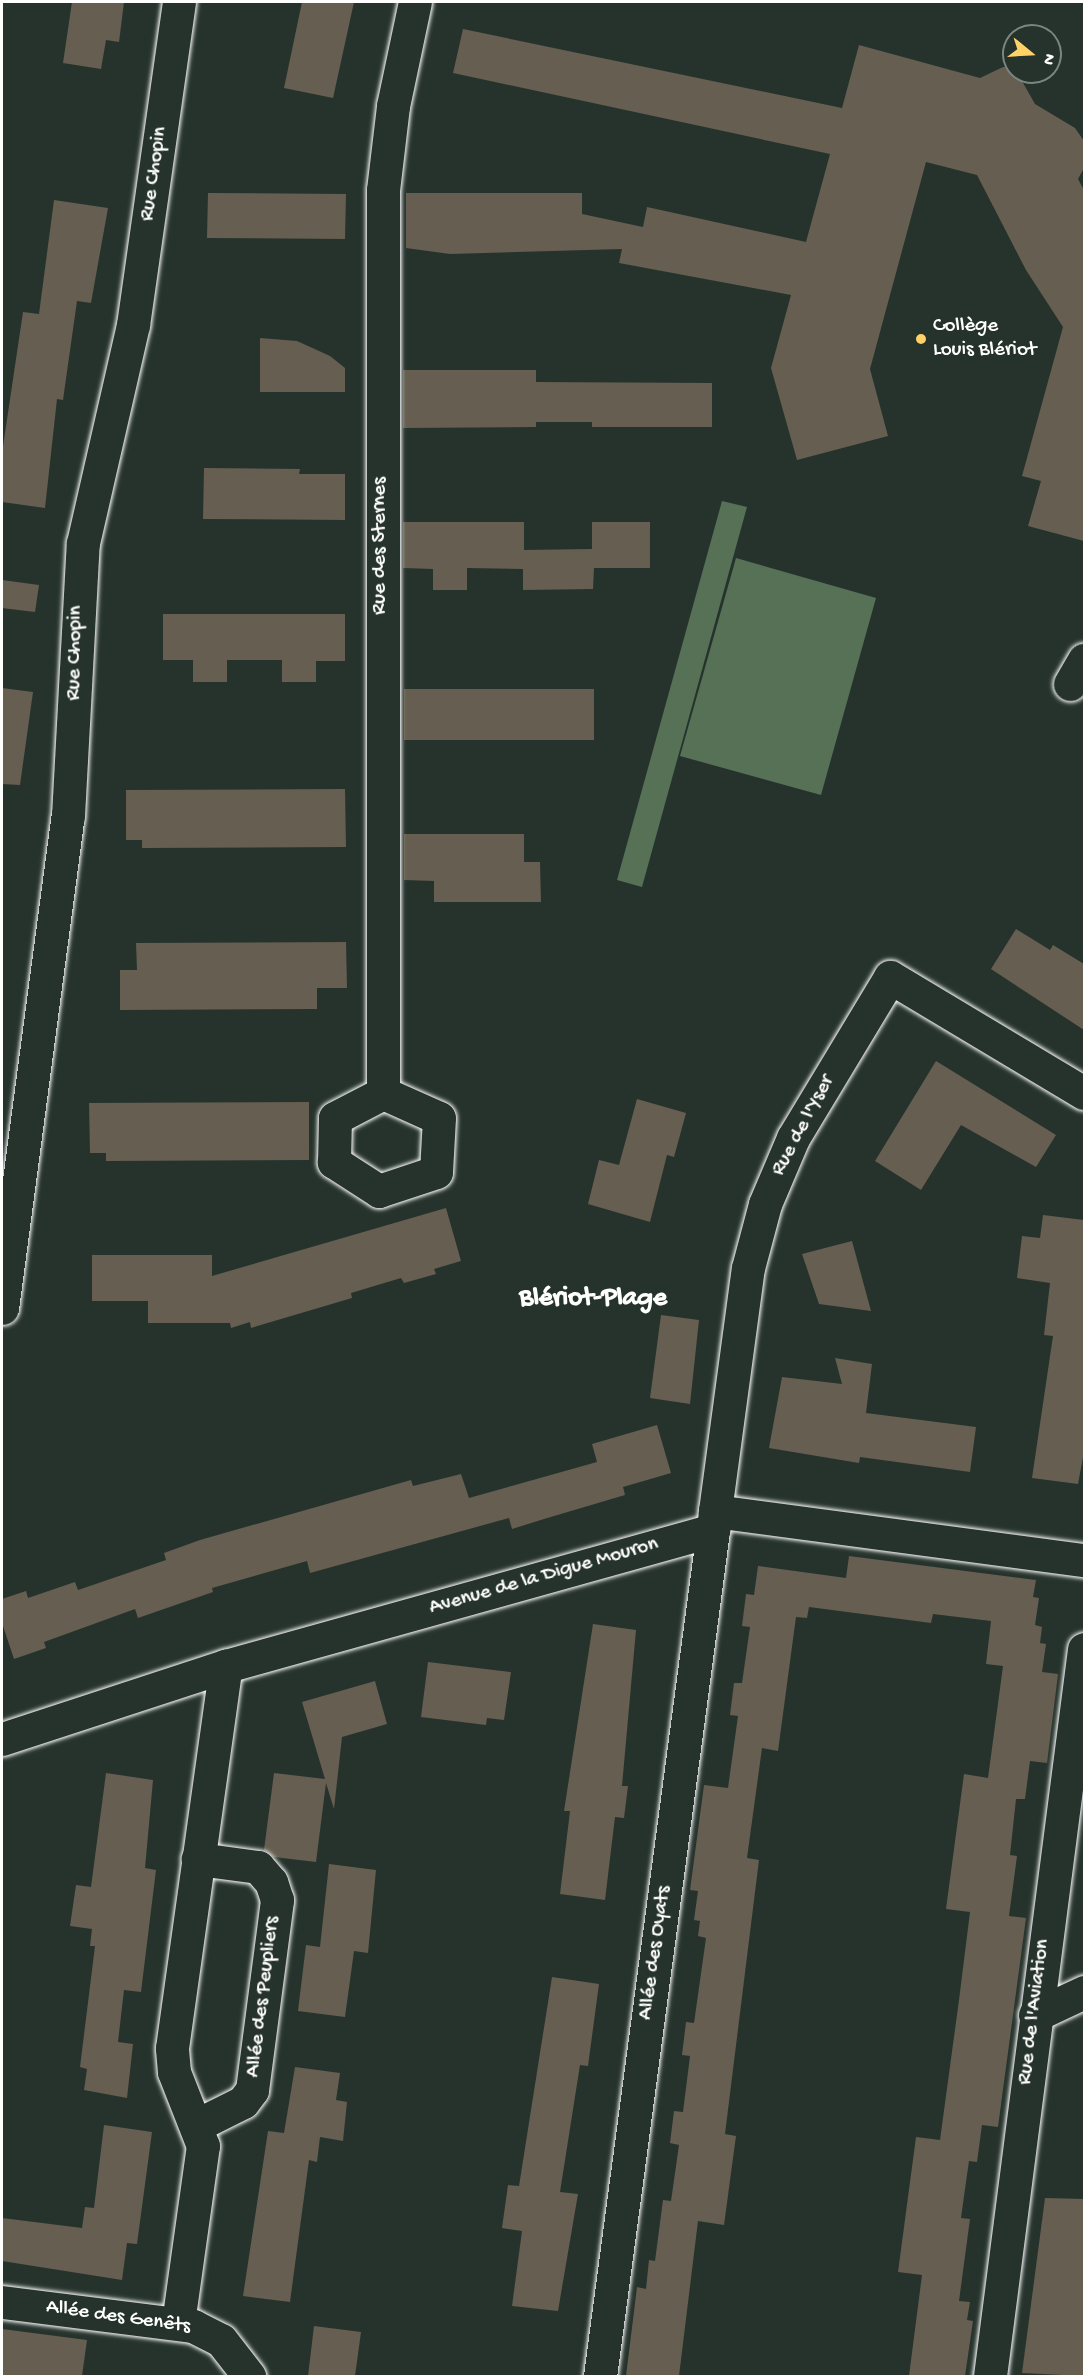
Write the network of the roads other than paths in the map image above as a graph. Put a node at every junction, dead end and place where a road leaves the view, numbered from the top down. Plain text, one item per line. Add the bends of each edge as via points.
1 (179, 2) edge
2 (416, 2) edge
3 (383, 1093) dead end
4 (1084, 1093) edge
5 (2, 1308) edge
6 (714, 1520) junction
7 (1084, 1560) edge
8 (1084, 1649) edge
9 (226, 1666) junction
10 (2, 1739) edge
11 (198, 1859) junction
12 (1084, 1992) edge
13 (1035, 2015) junction
14 (197, 2125) junction
15 (2, 2302) edge
16 (178, 2323) junction
17 (249, 2376) edge
18 (600, 2376) edge
19 (990, 2376) edge

1 - 5 street, Rue Chopin via 133,325 84,543 68,816
2 - 3 street, Rue des Sternes via 393,106 382,224
4 - 6 street, Rue de l'Yser via 890,977 793,1138 765,1204 748,1268
6 - 7 street, Avenue de la Digue Mouron
6 - 9 street, Avenue de la Digue Mouron
6 - 18 street, Allée des Oyats
8 - 13 street, Rue de l'Aviation
9 - 10 street, Avenue de la Digue Mouron
9 - 11 street
11 - 14 street via 171,2060
11 - 14 street, Allée des Peupliers via 258,1867 277,1900 252,2090 243,2102
12 - 13 street
13 - 19 street, Rue de l'Aviation
14 - 16 street via 203,2159
15 - 16 street, Allée des Genêts
16 - 17 street, Allée des Genêts via 221,2340

